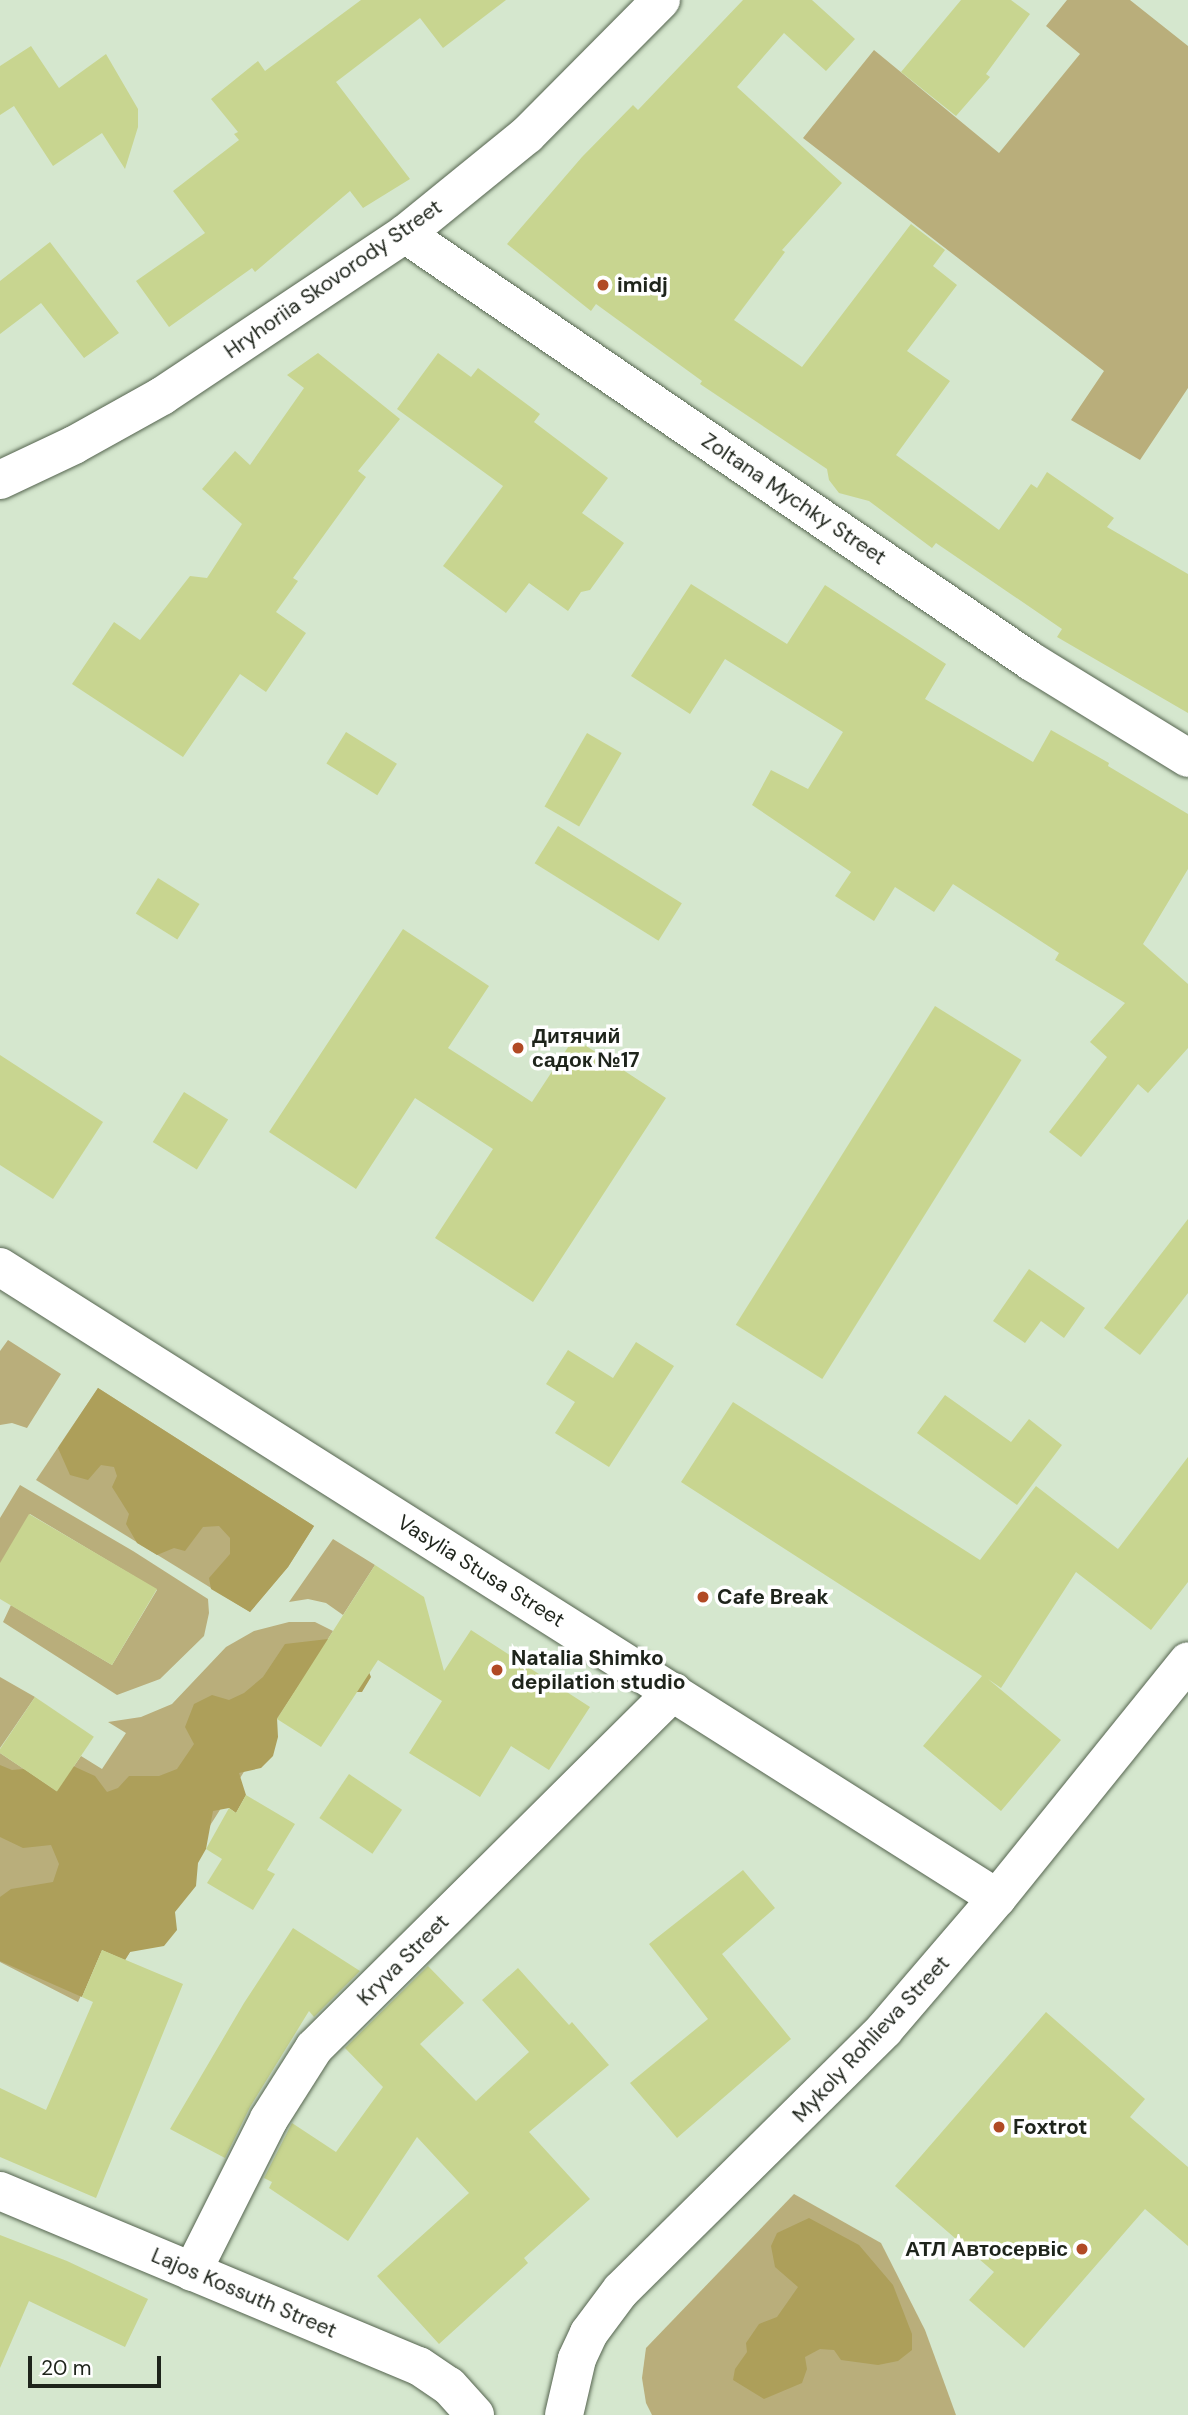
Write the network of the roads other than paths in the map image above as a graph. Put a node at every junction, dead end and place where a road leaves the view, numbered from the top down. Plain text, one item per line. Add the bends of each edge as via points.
1 (661, 0) edge
2 (405, 234) junction
3 (0, 480) edge
4 (1188, 758) edge
5 (0, 1267) edge
6 (1188, 1661) edge
7 (673, 1692) junction
8 (997, 1898) junction
9 (0, 2191) edge
10 (192, 2272) junction
11 (475, 2415) edge
12 (565, 2415) edge

1 - 2 street, Hryhoriia Skovorody Street via 527,135
2 - 3 street, Hryhoriia Skovorody Street via 162,396
2 - 4 street, Zoltana Mychky Street via 1032,662
5 - 7 street, Vasylia Stusa Street
6 - 8 street, Mykoly Rohlieva Street
7 - 8 street, Vasylia Stusa Street
7 - 10 street, Kryva Street via 314,2048 269,2119
8 - 12 street, Mykoly Rohlieva Street via 884,2030 621,2290 589,2333 577,2359
9 - 10 street, Lajos Kossuth Street
10 - 11 street, Lajos Kossuth Street via 419,2366 449,2386

